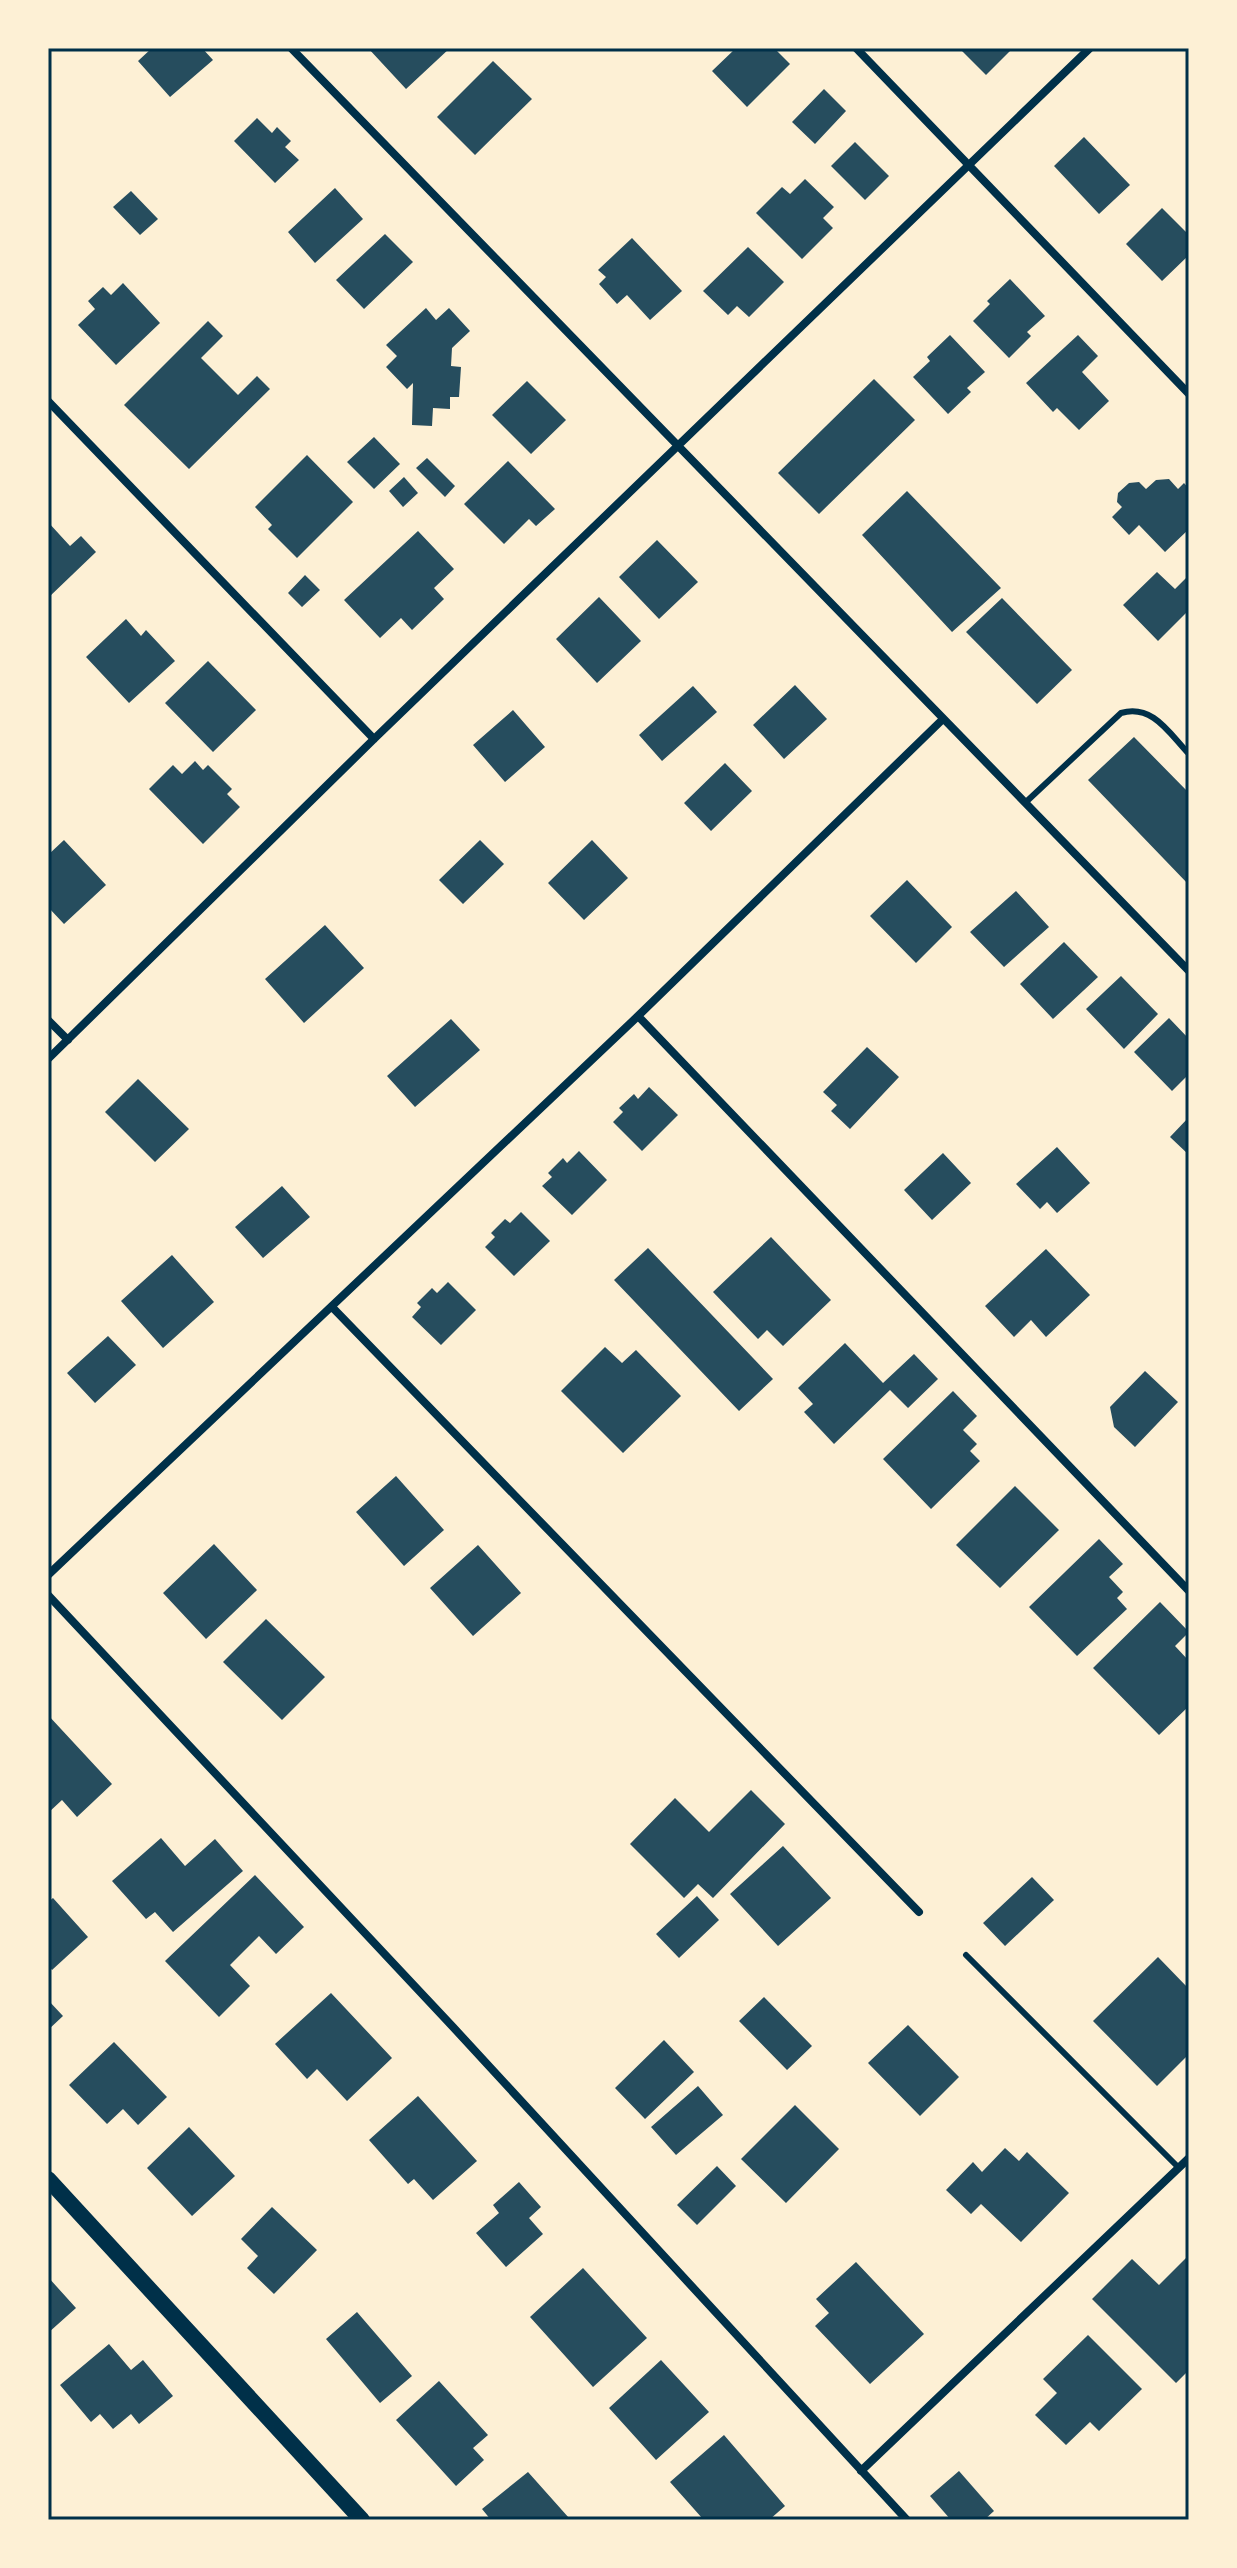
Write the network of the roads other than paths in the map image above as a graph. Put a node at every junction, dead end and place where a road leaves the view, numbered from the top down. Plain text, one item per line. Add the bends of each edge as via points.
1 (291, 48) edge
2 (856, 48) edge
3 (1090, 48) edge
4 (968, 164) junction
5 (1189, 394) edge
6 (48, 401) edge
7 (677, 447) junction
8 (943, 719) junction
9 (374, 739) junction
10 (1189, 754) edge
11 (1026, 802) junction
12 (1189, 971) edge
13 (638, 1016) junction
14 (48, 1020) edge
15 (68, 1040) junction
16 (48, 1059) edge
17 (333, 1308) junction
18 (48, 1575) edge
19 (1189, 1591) edge
20 (48, 1595) edge
21 (919, 1912) dead end
22 (966, 1955) dead end
23 (1189, 2158) edge
24 (1179, 2168) junction
25 (48, 2179) edge
26 (861, 2471) junction
27 (362, 2520) edge
28 (907, 2520) edge

1 - 7 street
2 - 4 street
3 - 4 street
4 - 5 street
4 - 7 street
6 - 9 street
7 - 8 street
7 - 9 street
8 - 11 street
8 - 13 street
9 - 15 street
10 - 11 lane via 1151,714 1136,709 1121,713
11 - 12 street
13 - 17 street
13 - 19 street
14 - 15 street
15 - 16 street
17 - 18 street
17 - 21 street
20 - 26 street
22 - 24 lane
23 - 24 street
24 - 26 street
25 - 27 main road
26 - 28 street

